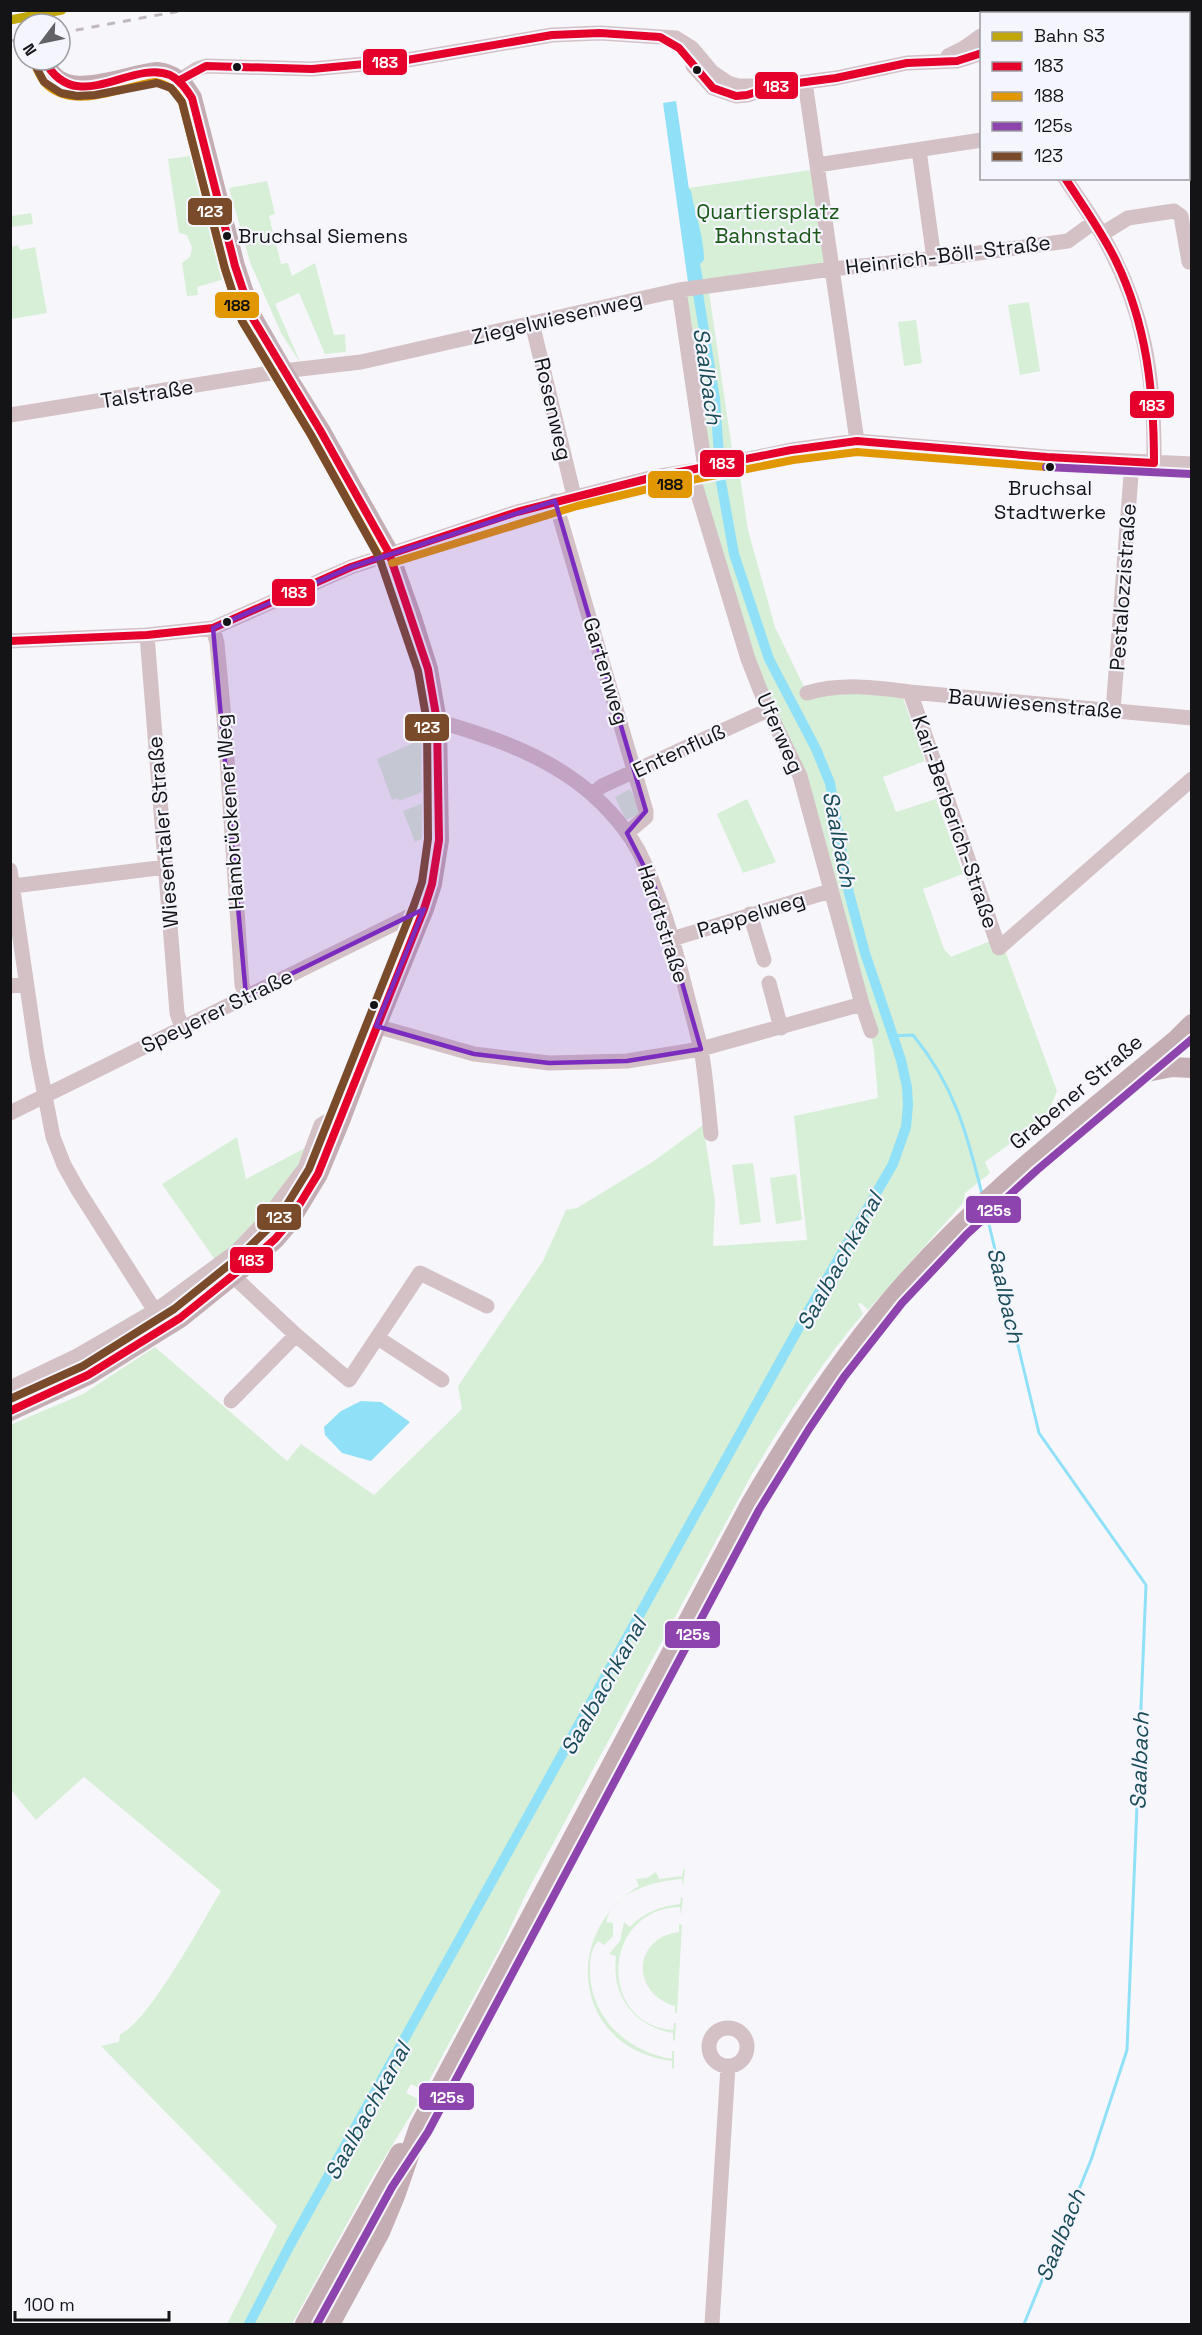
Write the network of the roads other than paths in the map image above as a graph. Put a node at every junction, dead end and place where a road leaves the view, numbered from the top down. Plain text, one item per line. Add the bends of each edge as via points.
1 (980, 36) edge
2 (980, 53) edge
3 (936, 61) junction
4 (51, 72) edge
5 (180, 80) junction
6 (805, 82) junction
7 (980, 140) edge
8 (919, 150) junction
9 (817, 165) junction
10 (1066, 180) edge
11 (1098, 228) junction
12 (934, 259) junction
13 (1189, 262) dead end
14 (832, 269) junction
15 (681, 290) junction
16 (532, 323) junction
17 (283, 371) junction
18 (10, 415) edge
19 (857, 441) junction
20 (1132, 462) junction
21 (1154, 463) junction
22 (1191, 464) edge
23 (703, 469) junction
24 (574, 496) junction
25 (555, 501) junction
26 (389, 553) junction
27 (213, 628) junction
28 (147, 635) junction
29 (10, 641) edge
30 (910, 692) junction
31 (807, 693) dead end
32 (768, 710) junction
33 (1113, 711) junction
34 (1191, 718) edge
35 (436, 722) junction
36 (635, 771) junction
37 (1191, 779) edge
38 (592, 795) junction
39 (627, 833) junction
40 (166, 867) junction
41 (12, 878) edge
42 (830, 891) junction
43 (424, 909) junction
44 (750, 914) junction
45 (672, 939) junction
46 (764, 960) dead end
47 (769, 982) dead end
48 (18, 985) edge
49 (246, 996) junction
50 (861, 1004) junction
51 (1191, 1024) edge
52 (376, 1026) junction
53 (182, 1028) junction
54 (781, 1028) junction
55 (871, 1031) dead end
56 (1176, 1040) junction
57 (701, 1049) junction
58 (1191, 1058) edge
59 (1191, 1068) edge
60 (1135, 1074) junction
61 (44, 1096) junction
62 (10, 1113) edge
63 (340, 1121) junction
64 (711, 1134) dead end
65 (232, 1276) junction
66 (487, 1306) dead end
67 (155, 1311) junction
68 (296, 1335) junction
69 (378, 1338) junction
70 (442, 1380) dead end
71 (10, 1389) edge
72 (231, 1401) dead end
73 (10, 1411) edge
74 (728, 2066) dead end
75 (419, 2127) junction
76 (305, 2325) edge
77 (330, 2325) edge
78 (712, 2325) edge

1 - 3 street
2 - 3 street via 957,61
3 - 6 street
4 - 5 main road via 54,78 74,87 157,72
5 - 6 street via 206,66 312,69 394,62 552,35 600,33 682,41 712,72 738,86
5 - 17 main road via 192,98 242,292
6 - 9 street
7 - 8 street
8 - 9 street
8 - 12 street
9 - 14 street
10 - 11 street
11 - 12 street, Heinrich-Böll-Straße via 1068,241
11 - 13 street, Heinrich-Böll-Straße via 1128,218 1174,211 1181,216
11 - 21 street via 1132,299 1146,345 1155,413
12 - 14 street, Heinrich-Böll-Straße
14 - 15 street, Ziegelwiesenweg
14 - 19 street
15 - 16 street, Ziegelwiesenweg
15 - 23 street, Uferweg
16 - 17 street, Ziegelwiesenweg via 362,362
16 - 24 street, Rosenweg
17 - 18 street, Talstraße
17 - 26 main road
19 - 20 street
19 - 23 street
20 - 21 street
20 - 33 street, Pestalozzistraße
21 - 22 street
23 - 24 street
23 - 32 street, Uferweg via 748,659
24 - 25 street
25 - 26 street
25 - 36 street, Gartenweg
26 - 27 street
26 - 35 main road via 428,669
27 - 28 street
27 - 49 street, Hambrückener Weg via 225,729 242,985
28 - 29 street
28 - 40 street, Wiesentaler Straße
30 - 31 street, Bauwiesenstraße via 842,687
30 - 33 street, Bauwiesenstraße
30 - 37 street, Karl-Berberich-Straße via 999,948
32 - 36 street, Entenfluß
32 - 42 street, Uferweg via 800,776
33 - 34 street, Bauwiesenstraße
35 - 38 street, Hardtstraße via 490,736 543,760
35 - 43 main road via 439,840
36 - 38 street, Entenfluß
36 - 39 street, Gartenweg via 646,817
38 - 39 street, Hardtstraße
39 - 45 street, Hardtstraße via 655,888
40 - 41 street
40 - 53 street, Wiesentaler Straße via 177,1013
41 - 48 street
42 - 44 street, Pappelweg
42 - 50 street, Uferweg
43 - 49 street, Speyerer Straße
43 - 52 main road
44 - 45 street, Pappelweg
44 - 46 street
45 - 57 street, Hardtstraße
47 - 54 street
48 - 61 street
49 - 53 street, Speyerer Straße
50 - 54 street
50 - 55 street, Uferweg
51 - 56 main road, Grabener Straße
52 - 57 street via 474,1054 549,1062 627,1061
52 - 63 main road
53 - 61 street, Speyerer Straße
54 - 57 street
56 - 58 main road
56 - 60 main road, Grabener Straße
57 - 64 street, Hardtstraße
59 - 60 main road via 1172,1066
60 - 75 main road, Grabener Straße via 1025,1164 974,1212 895,1295 821,1390 750,1505
61 - 62 street, Speyerer Straße
61 - 67 street via 64,1164
63 - 65 main road via 318,1174 287,1225
63 - 67 street via 329,1120 321,1125 304,1168 237,1251
65 - 68 street
65 - 73 main road via 180,1318 98,1369
66 - 69 street via 420,1273
67 - 71 street
68 - 69 street via 350,1380
68 - 72 street
69 - 70 street
74 - 78 street
75 - 76 main road via 389,2172
75 - 77 main road via 380,2232

